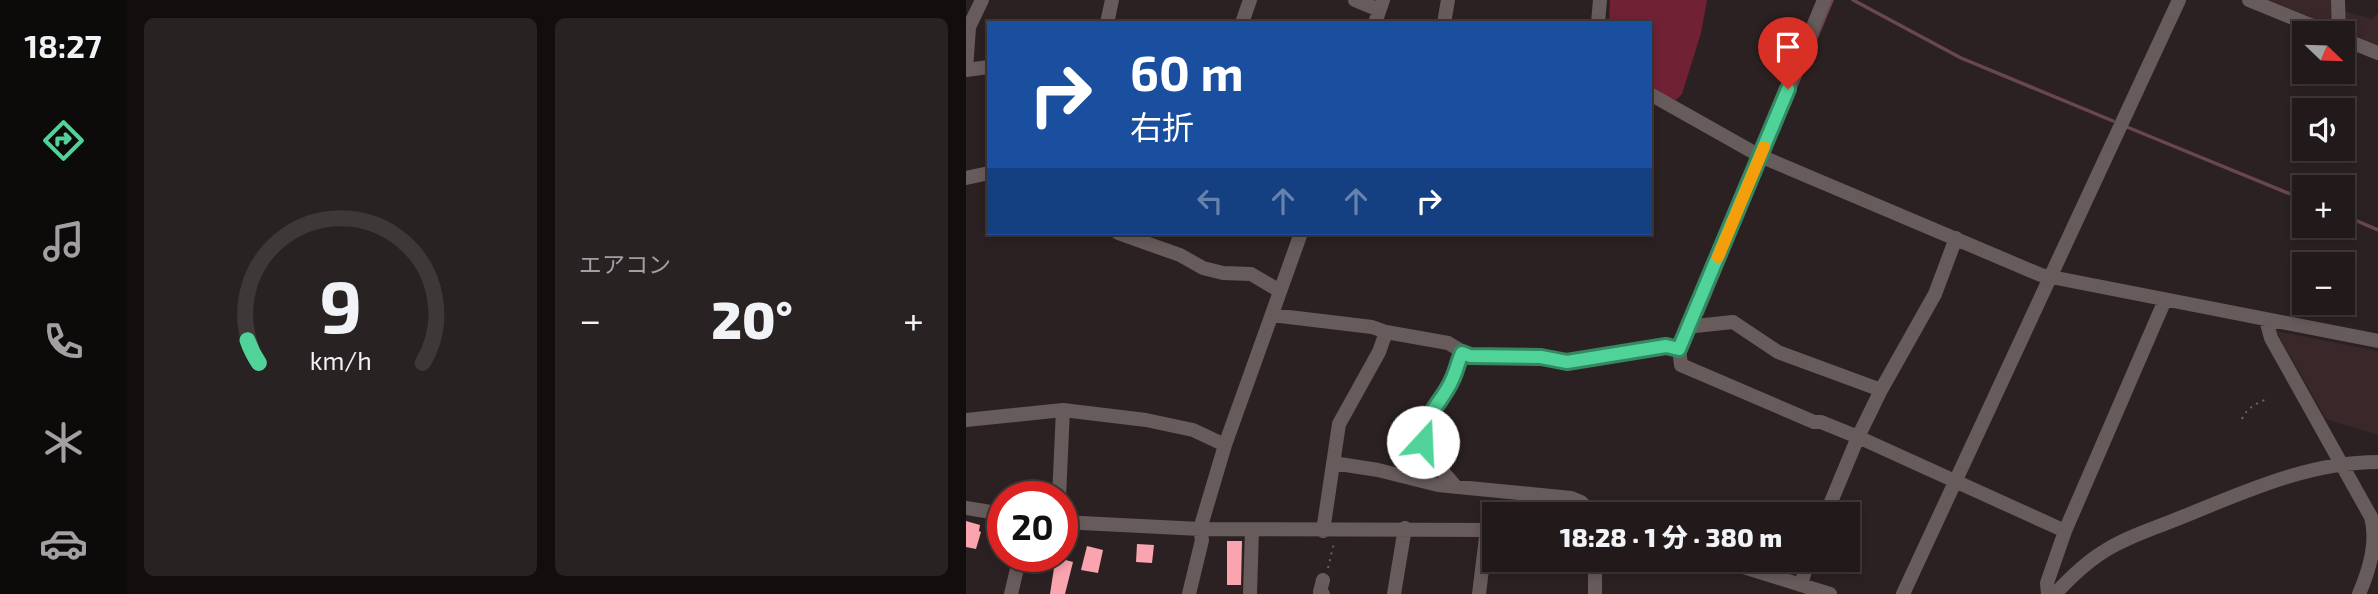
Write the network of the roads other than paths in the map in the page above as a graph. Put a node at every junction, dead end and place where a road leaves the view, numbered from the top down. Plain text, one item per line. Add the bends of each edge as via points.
1 (982, 0) edge
2 (1112, 0) edge
3 (1250, 0) edge
4 (1355, 0) edge
5 (1448, 0) edge
6 (1600, 0) edge
7 (1824, 0) edge
8 (2179, 0) edge
9 (2249, 0) edge
10 (2339, 0) edge
11 (1379, 11) edge
12 (1107, 21) edge
13 (1243, 21) edge
14 (1444, 21) edge
15 (1598, 21) edge
16 (2301, 21) edge
17 (2339, 21) edge
18 (2356, 44) edge
19 (2378, 53) edge
20 (987, 67) edge
21 (966, 70) edge
22 (1652, 95) edge
23 (1760, 156) junction
24 (987, 173) edge
25 (966, 178) edge
26 (1124, 235) edge
27 (1300, 235) edge
28 (1955, 238) junction
29 (2050, 277) junction
30 (1280, 291) junction
31 (2165, 300) junction
32 (1272, 314) junction
33 (2266, 320) junction
34 (1689, 325) junction
35 (1385, 332) junction
36 (2378, 341) edge
37 (1679, 349) junction
38 (1462, 353) junction
39 (1881, 390) junction
40 (1063, 410) junction
41 (966, 421) edge
42 (1858, 437) junction
43 (1225, 445) junction
44 (2378, 462) edge
45 (1332, 463) junction
46 (2341, 463) junction
47 (1060, 481) edge
48 (1955, 481) junction
49 (1456, 487) junction
50 (1581, 502) edge
51 (1831, 502) edge
52 (966, 508) edge
53 (987, 511) edge
54 (1078, 523) edge
55 (1405, 528) junction
56 (1200, 529) junction
57 (1482, 529) edge
58 (1252, 530) junction
59 (2065, 531) junction
60 (1329, 534) junction
61 (2374, 563) edge
62 (1016, 572) edge
63 (1483, 572) edge
64 (1595, 572) edge
65 (1759, 572) edge
66 (1805, 572) edge
67 (1801, 585) junction
68 (1011, 594) edge
69 (1189, 594) edge
70 (1250, 594) edge
71 (1394, 594) edge
72 (1479, 594) edge
73 (1595, 594) edge
74 (1830, 594) edge
75 (1903, 594) edge
76 (2048, 594) edge
77 (2055, 594) edge
78 (2358, 594) edge

1 - 21 street via 969,27
2 - 12 street
3 - 13 street
4 - 11 street
5 - 14 street
6 - 15 street
7 - 23 street
8 - 29 street
9 - 16 street
10 - 17 street
18 - 19 street
20 - 21 street
22 - 23 street
23 - 28 street
23 - 34 street
24 - 25 street
26 - 30 street via 1203,268 1251,274
27 - 30 street
28 - 29 street
28 - 39 street via 1935,294
29 - 31 street
29 - 48 street
30 - 32 street
31 - 33 street
31 - 59 street
32 - 35 street
32 - 43 street
33 - 36 street
33 - 46 street via 2271,338
34 - 37 street
34 - 39 street via 1733,322 1778,352
35 - 38 street via 1448,343
35 - 45 street via 1379,352 1339,424
37 - 38 street via 1666,346 1567,362
37 - 42 street via 1681,365
38 - 49 street via 1452,381 1422,433 1428,452
39 - 42 street
40 - 41 street
40 - 43 street via 1193,429
40 - 47 street
42 - 48 street
42 - 51 street
43 - 56 street
44 - 46 street
45 - 49 street
45 - 60 street
46 - 61 street via 2374,526
46 - 77 street via 2274,481 2111,547
48 - 59 street
48 - 75 street
49 - 50 street
52 - 53 street
54 - 56 street
55 - 57 street
55 - 60 street
55 - 71 street
56 - 58 street
56 - 69 street via 1202,540
58 - 60 street
58 - 70 street
59 - 76 street via 2047,583
61 - 78 street
62 - 68 street
63 - 72 street
64 - 73 street
65 - 67 street
66 - 67 street
67 - 74 street

